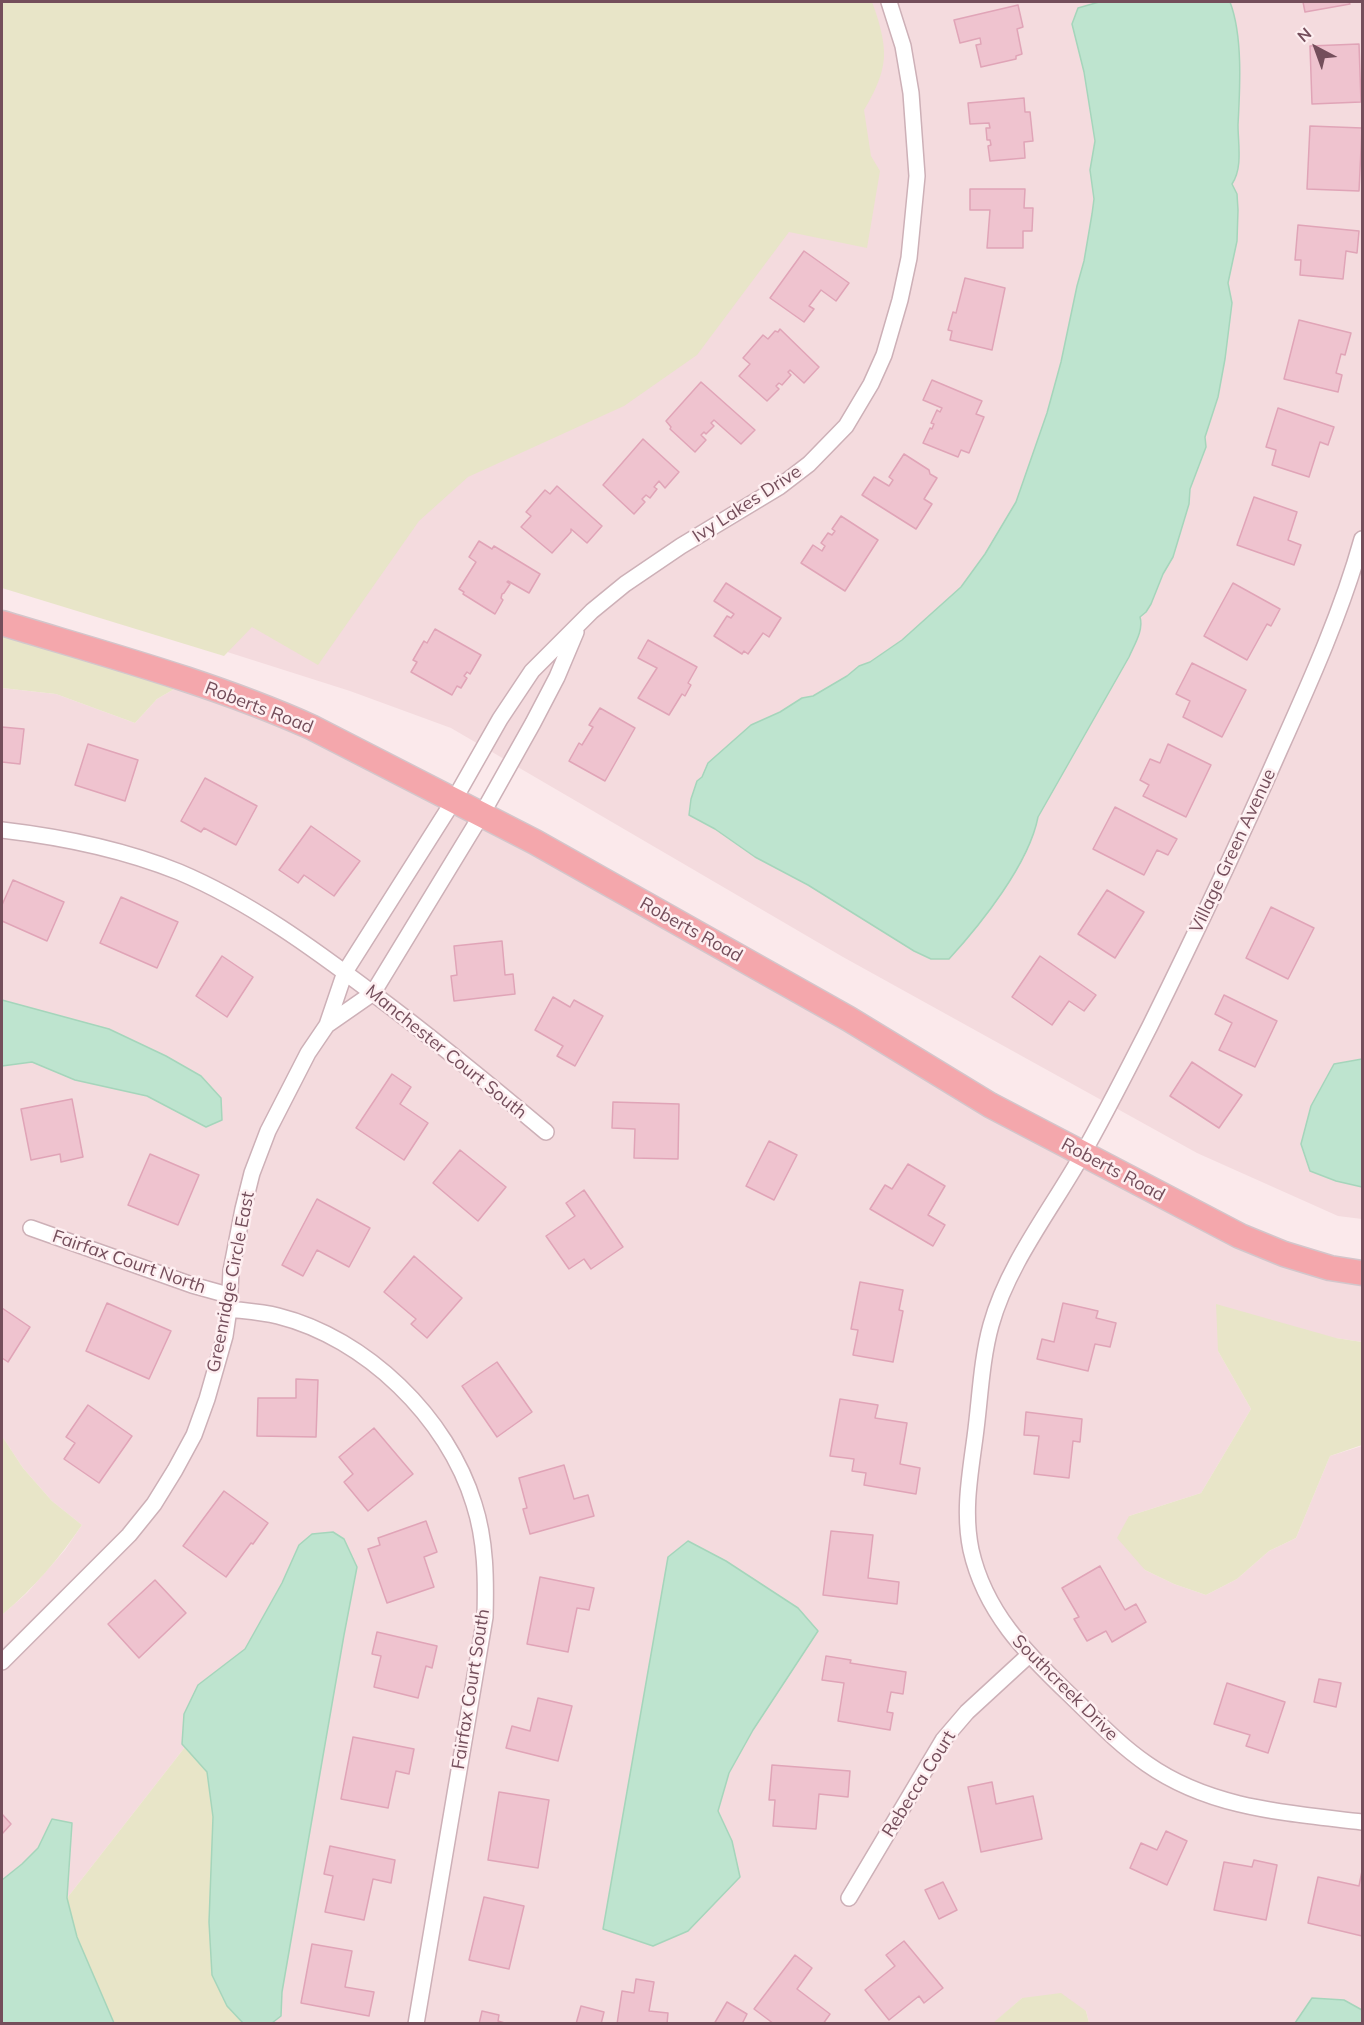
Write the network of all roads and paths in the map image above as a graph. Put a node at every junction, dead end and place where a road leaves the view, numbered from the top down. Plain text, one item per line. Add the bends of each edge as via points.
1 (890, 2) edge
2 (1362, 539) edge
3 (2, 623) edge
4 (579, 624) junction
5 (454, 800) junction
6 (482, 814) junction
7 (2, 830) edge
8 (345, 972) junction
9 (373, 993) junction
10 (327, 1025) junction
11 (546, 1132) dead end
12 (1083, 1154) junction
13 (31, 1228) dead end
14 (1362, 1273) edge
15 (229, 1302) junction
16 (1029, 1655) junction
17 (2, 1662) edge
18 (1362, 1822) edge
19 (849, 1898) dead end
20 (416, 2024) edge

1 - 4 street, Ivy Lakes Drive via 911,93 917,176 909,258 900,300 871,384 846,426 809,464 779,488 645,569
2 - 12 street, Village Green Avenue via 1325,648 1266,781 1190,946
3 - 5 main road, Roberts Road via 278,712
4 - 5 street, Ivy Lakes Drive via 532,671
4 - 6 street, Ivy Lakes Drive via 533,723
5 - 6 main road, Roberts Road
5 - 8 street, Greenridge Circle East
6 - 9 street, Greenridge Circle East
6 - 12 main road, Roberts Road via 849,1019 990,1105
7 - 8 street, Manchester Court South via 95,846 180,873 233,898
8 - 9 street, Manchester Court South
8 - 10 street, Greenridge Circle East
9 - 10 street, Greenridge Circle East
9 - 11 street, Manchester Court South
10 - 15 street, Greenridge Circle East via 288,1091 256,1163 243,1209
12 - 14 main road, Roberts Road via 1239,1236 1330,1268
12 - 16 street, Southcreek Drive via 1002,1293 986,1352 967,1495 972,1550 980,1579 994,1608
13 - 15 street, Fairfax Court North
15 - 17 street, Greenridge Circle East via 225,1336 207,1399 176,1470 129,1535
15 - 20 street, Fairfax Court South via 281,1317 342,1342 373,1362 416,1403 437,1430 455,1459 475,1506 483,1542 485,1617
16 - 18 street, Southcreek Drive via 1124,1747 1178,1783 1240,1805
16 - 19 street, Rebecca Court via 967,1712 943,1740

